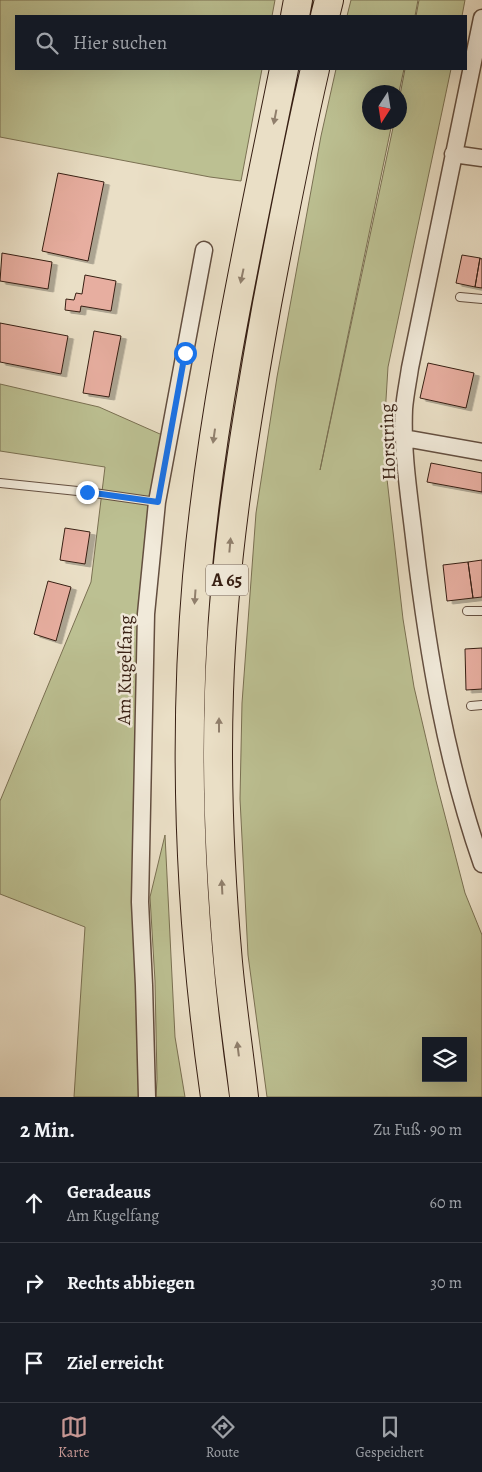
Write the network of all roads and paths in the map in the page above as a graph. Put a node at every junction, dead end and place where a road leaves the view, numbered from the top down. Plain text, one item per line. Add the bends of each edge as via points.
1 (298, 0) edge
2 (329, 0) edge
3 (295, 15) edge
4 (325, 15) edge
5 (482, 18) edge
6 (284, 70) edge
7 (315, 70) edge
8 (453, 154) junction
9 (482, 158) edge
10 (204, 250) dead end
11 (460, 297) dead end
12 (482, 300) edge
13 (404, 438) junction
14 (482, 452) edge
15 (0, 484) edge
16 (158, 502) junction
17 (467, 611) dead end
18 (482, 611) edge
19 (482, 705) edge
20 (471, 706) dead end
21 (475, 824) edge
22 (482, 864) edge
23 (147, 1097) edge
24 (215, 1097) edge
25 (244, 1097) edge

1 - 3 highway
2 - 4 highway
5 - 8 street, Horstring
6 -> 24 highway, A 65 via 220,394 204,511 192,640 189,825 198,962
25 -> 7 highway, A 65 via 223,897 219,741 222,644 233,517 250,396
8 - 9 street
8 - 13 street, Horstring via 410,368 404,408
10 - 16 street, Am Kugelfang
11 - 12 lane
13 - 14 street
13 - 21 street, Horstring via 425,623 442,710
15 - 16 lane
16 - 23 street, Am Kugelfang via 146,614 140,892
17 - 18 lane
19 - 20 lane
21 - 22 street, Horstring

